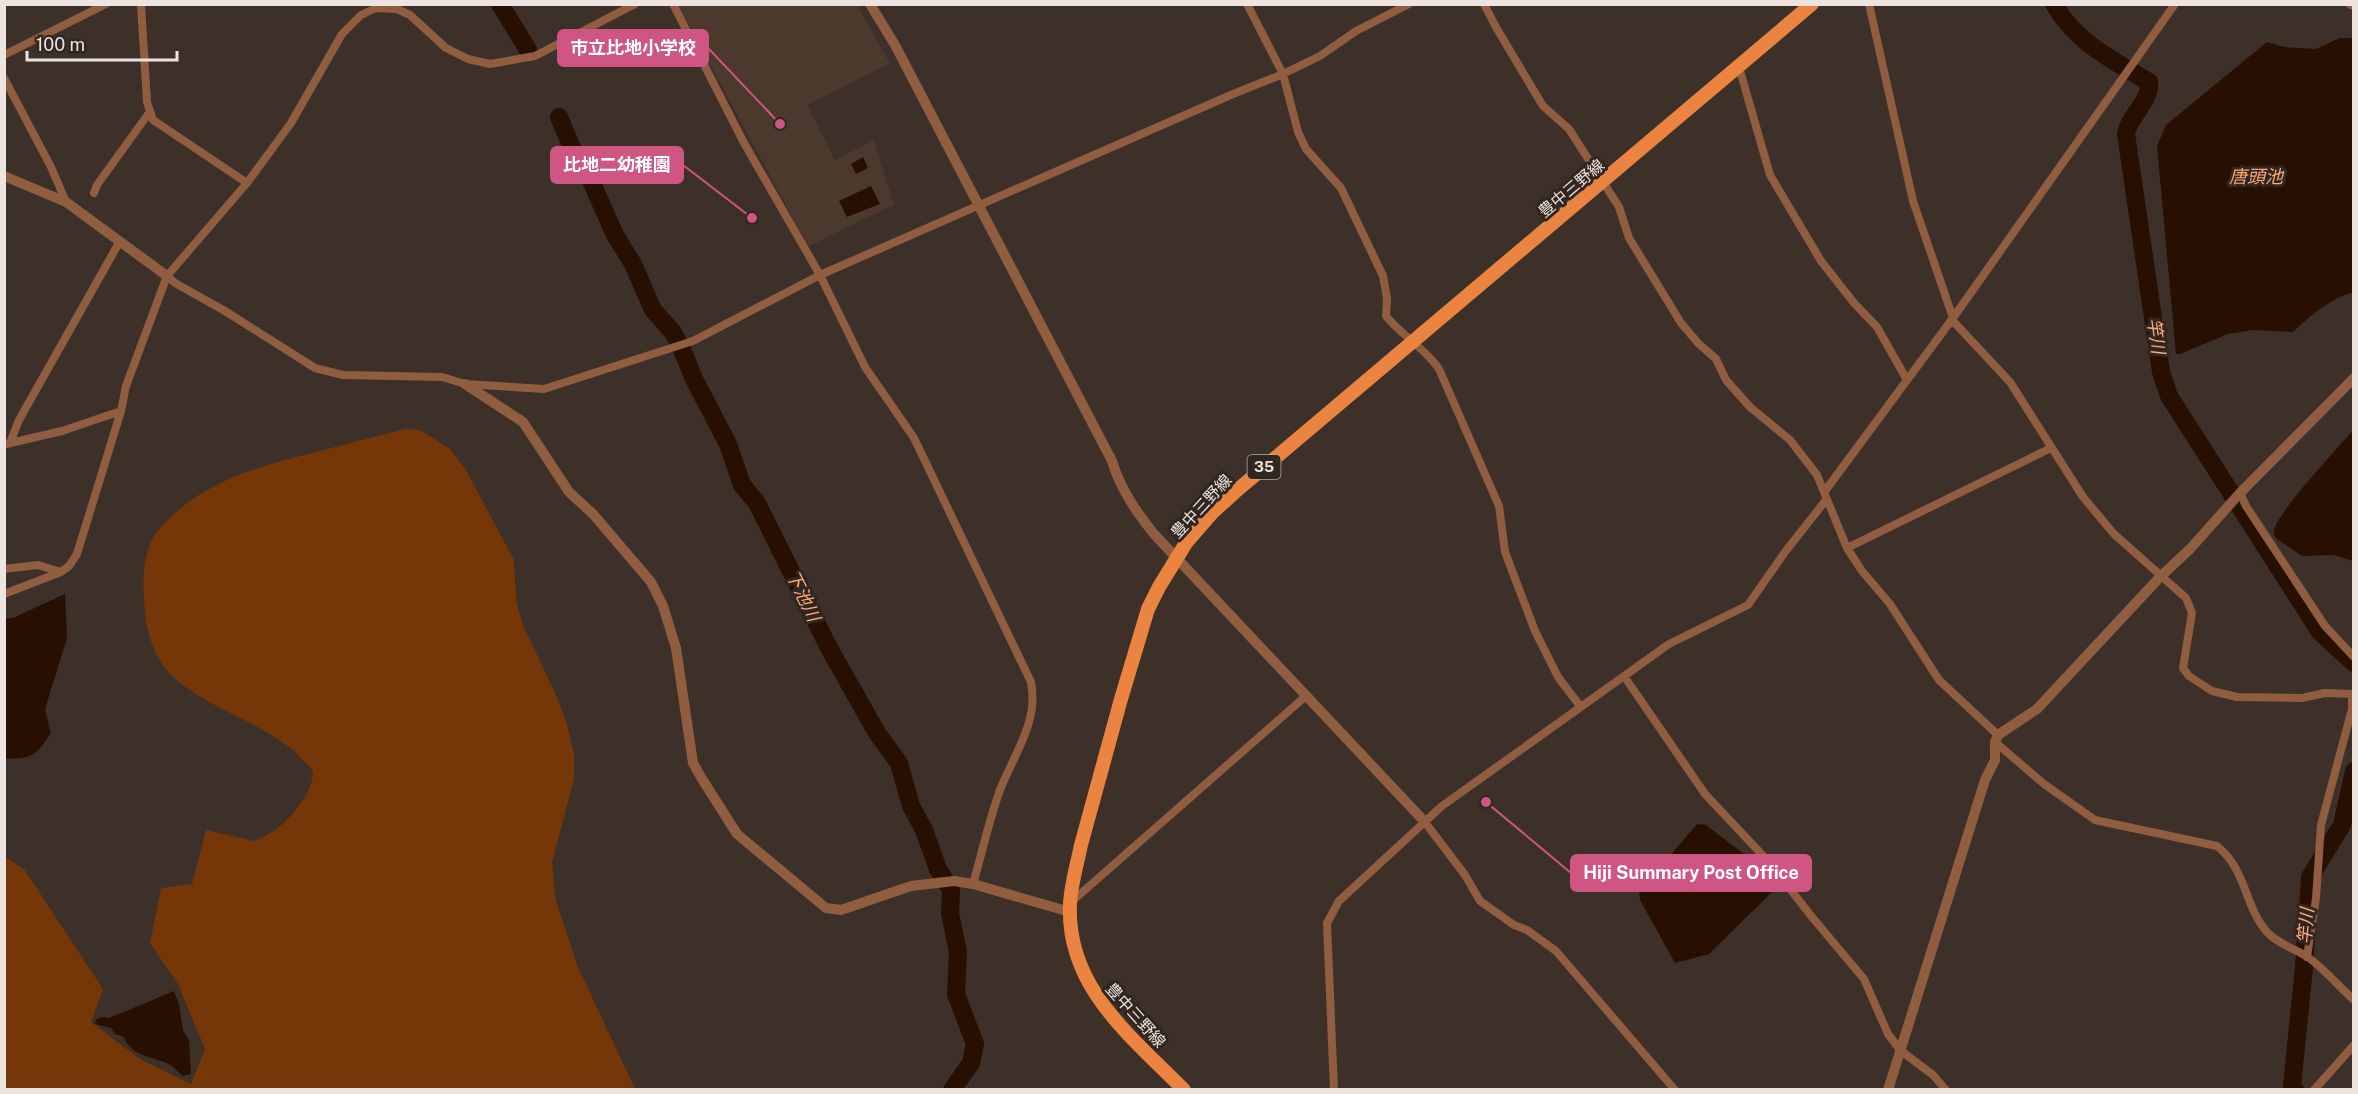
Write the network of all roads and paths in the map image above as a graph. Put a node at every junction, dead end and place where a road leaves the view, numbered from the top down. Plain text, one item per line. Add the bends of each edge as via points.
1 (106, 4) edge
2 (141, 4) edge
3 (635, 4) edge
4 (673, 4) edge
5 (870, 4) edge
6 (1247, 4) edge
7 (1409, 4) edge
8 (1484, 4) edge
9 (1812, 4) edge
10 (1869, 4) edge
11 (2175, 4) edge
12 (4, 55) edge
13 (1739, 67) junction
14 (1283, 74) junction
15 (4, 78) edge
16 (149, 113) junction
17 (4, 176) edge
18 (1603, 182) junction
19 (247, 183) junction
20 (94, 193) dead end
21 (66, 202) junction
22 (979, 207) junction
23 (120, 241) junction
24 (820, 275) junction
25 (167, 276) junction
26 (1952, 319) junction
27 (1412, 343) junction
28 (2354, 378) edge
29 (1907, 380) junction
30 (465, 384) junction
31 (121, 411) junction
32 (7, 443) edge
33 (2051, 448) junction
34 (2240, 493) junction
35 (1826, 495) junction
36 (1847, 548) junction
37 (1176, 557) junction
38 (4, 569) edge
39 (61, 572) junction
40 (2160, 577) junction
41 (4, 594) edge
42 (2354, 657) edge
43 (1624, 676) junction
44 (1307, 695) junction
45 (2354, 696) edge
46 (1580, 706) junction
47 (1997, 739) junction
48 (1424, 820) junction
49 (973, 884) junction
50 (1070, 908) junction
51 (2307, 957) junction
52 (2354, 1000) edge
53 (2354, 1046) edge
54 (1900, 1050) junction
55 (1184, 1089) edge
56 (1334, 1089) edge
57 (1675, 1089) edge
58 (1888, 1089) edge
59 (1946, 1089) edge
60 (2314, 1089) edge

1 - 12 street
2 - 16 street
3 - 19 street via 535,56 490,64 446,48 410,15 397,9 376,8 361,15 342,34 291,123
4 - 24 street via 744,144
5 - 22 street
6 - 14 street
7 - 14 street
8 - 18 street via 1543,105 1569,129
9 - 13 main road, 豊中三野線 / 35
10 - 26 street via 1913,201
11 - 26 street
13 - 18 main road, 豊中三野線 / 35
13 - 29 street via 1770,175 1821,261 1877,327
14 - 22 street
14 - 27 street via 1306,149 1341,188 1383,276 1386,316
15 - 21 street
16 - 19 street via 153,120
16 - 20 street
17 - 21 street
18 - 27 main road, 豊中三野線 / 35
18 - 35 street via 1619,207 1635,247 1682,323 1716,359 1726,380 1750,407 1790,440
19 - 25 street
21 - 23 street
22 - 24 street
22 - 37 street via 1112,461 1128,501
23 - 25 street
23 - 32 street
24 - 30 street via 693,341 559,386 544,389
24 - 49 street via 866,367 914,438 1031,682 1031,717 1000,790
25 - 30 street via 315,368 343,375 442,377
25 - 31 street via 126,386
26 - 29 street
26 - 33 street via 2010,382
27 - 37 main road, 豊中三野線 / 35 via 1235,492
27 - 46 street via 1431,357 1439,369 1498,506 1505,552 1535,632 1558,677
28 - 34 street
29 - 35 street
30 - 49 street via 523,422 569,492 651,582 676,648 693,763 737,834 826,908 840,910 911,886 954,881
31 - 32 street via 62,431
31 - 39 street via 77,554
33 - 36 street
33 - 40 street via 2083,497 2114,534
34 - 40 street
34 - 42 street via 2325,626
35 - 36 street
35 - 43 street via 1748,605 1669,644
36 - 47 street via 1890,604 1939,680
37 - 44 street
37 - 50 main road, 豊中三野線 / 35 via 1139,635 1081,845
38 - 39 street via 38,565
39 - 41 street
40 - 45 street via 2186,598 2192,613 2183,668 2212,691 2278,699 2325,693
40 - 47 street via 2037,710
43 - 46 street
43 - 54 street via 1705,794 1768,861 1864,979 1888,1034
44 - 48 street
44 - 50 street
45 - 51 street via 2321,825
46 - 48 street
47 - 51 street via 2044,784 2095,820 2217,846 2230,856 2240,873 2257,919 2268,934
47 - 54 street via 1995,760 1985,780
48 - 56 street via 1339,901 1327,923
48 - 57 street via 1480,901 1556,951
49 - 50 street
50 - 55 main road, 豊中三野線 / 35 via 1076,953 1091,990 1109,1014
51 - 52 street
53 - 60 street
54 - 58 street
54 - 59 street

